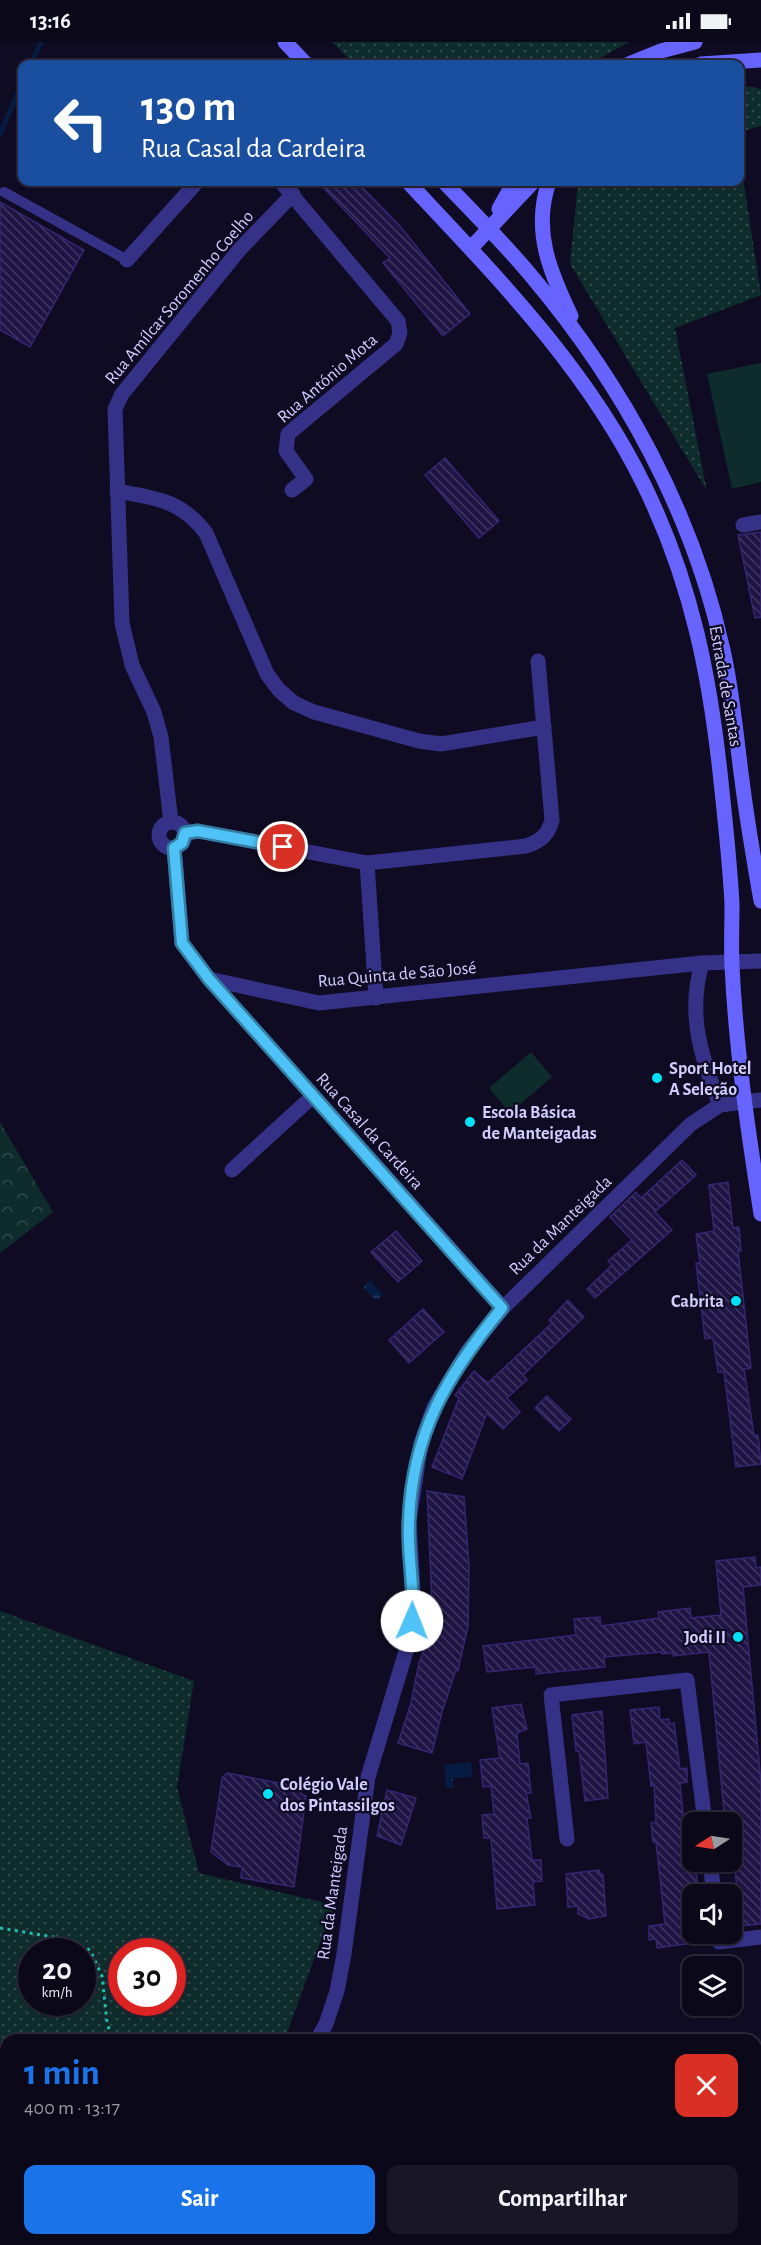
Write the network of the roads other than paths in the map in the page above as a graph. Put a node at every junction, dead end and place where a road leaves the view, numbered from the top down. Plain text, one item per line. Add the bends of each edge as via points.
1 (285, 42) edge
2 (695, 42) edge
3 (302, 60) edge
4 (639, 60) edge
5 (761, 60) edge
6 (744, 61) edge
7 (193, 186) edge
8 (285, 186) edge
9 (412, 186) edge
10 (448, 186) edge
11 (512, 186) edge
12 (529, 186) edge
13 (548, 186) edge
14 (4, 192) dead end
15 (293, 194) junction
16 (488, 228) junction
17 (471, 249) junction
18 (127, 260) joint
19 (589, 354) junction
20 (292, 490) dead end
21 (117, 491) junction
22 (761, 522) edge
23 (743, 525) dead end
24 (538, 661) dead end
25 (544, 727) junction
26 (171, 822) junction
27 (185, 833) junction
28 (174, 848) junction
29 (367, 863) junction
30 (761, 901) edge
31 (761, 961) edge
32 (702, 963) junction
33 (732, 964) junction
34 (209, 979) junction
35 (376, 998) junction
36 (313, 1096) junction
37 (761, 1100) edge
38 (742, 1102) junction
39 (720, 1105) junction
40 (232, 1170) dead end
41 (761, 1214) edge
42 (502, 1308) junction
43 (704, 1812) edge
44 (567, 1839) dead end
45 (761, 1937) edge
46 (742, 1939) edge
47 (320, 2034) edge

1 - 3 main road
2 - 4 main road
5 - 6 main road
7 - 18 street
8 - 15 street, Rua António Mota
9 - 17 main road, Estrada de Santas
10 - 16 main road, Estrada de Santas
11 - 16 main road
12 - 16 main road
13 - 19 main road via 541,224 544,252
14 - 18 lane
15 - 20 street, Rua António Mota via 398,321 400,333 396,344 288,434 286,451 306,479
15 - 21 street, Rua Amílcar Soromenho Coelho via 240,249 118,401
16 - 17 main road
16 - 19 main road, Estrada de Santas via 535,279
17 - 33 main road, Estrada de Santas via 545,331 588,389 644,484 673,552 696,624 712,705 728,850
19 - 30 main road, Estrada de Santas via 654,458 690,539 707,591 731,693
21 - 25 street via 159,498 194,517 206,533 267,674 294,703 314,712 441,744
21 - 26 street, Rua Amílcar Soromenho Coelho via 125,645 161,736
22 - 23 street
24 - 25 street
25 - 29 street via 552,820 548,832 538,842
26 - 27 street via 180,825
26 - 28 street via 162,827 159,836 164,845
27 - 28 street via 182,843
27 - 29 street via 198,831
28 - 34 street via 182,943
29 - 35 street
31 - 33 street, Rua Quinta de São José
32 - 33 street, Rua Quinta de São José
32 - 35 street, Rua Quinta de São José
32 - 39 street via 694,1000 695,1019 705,1066
33 - 38 main road, Estrada de Santas
34 - 35 street, Rua Quinta de São José via 319,1004
34 - 36 street, Rua Casal da Cardeira
36 - 40 street
36 - 42 street, Rua Casal da Cardeira
37 - 38 street, Rua da Manteigada
38 - 39 street, Rua da Manteigada
38 - 41 main road, Estrada de Santas
39 - 42 street, Rua da Manteigada via 691,1124
42 - 47 street, Rua da Manteigada via 450,1377 421,1443 409,1521 414,1607 411,1635 368,1777 344,1954 337,1991
43 - 44 street via 687,1680 551,1695
45 - 46 street

